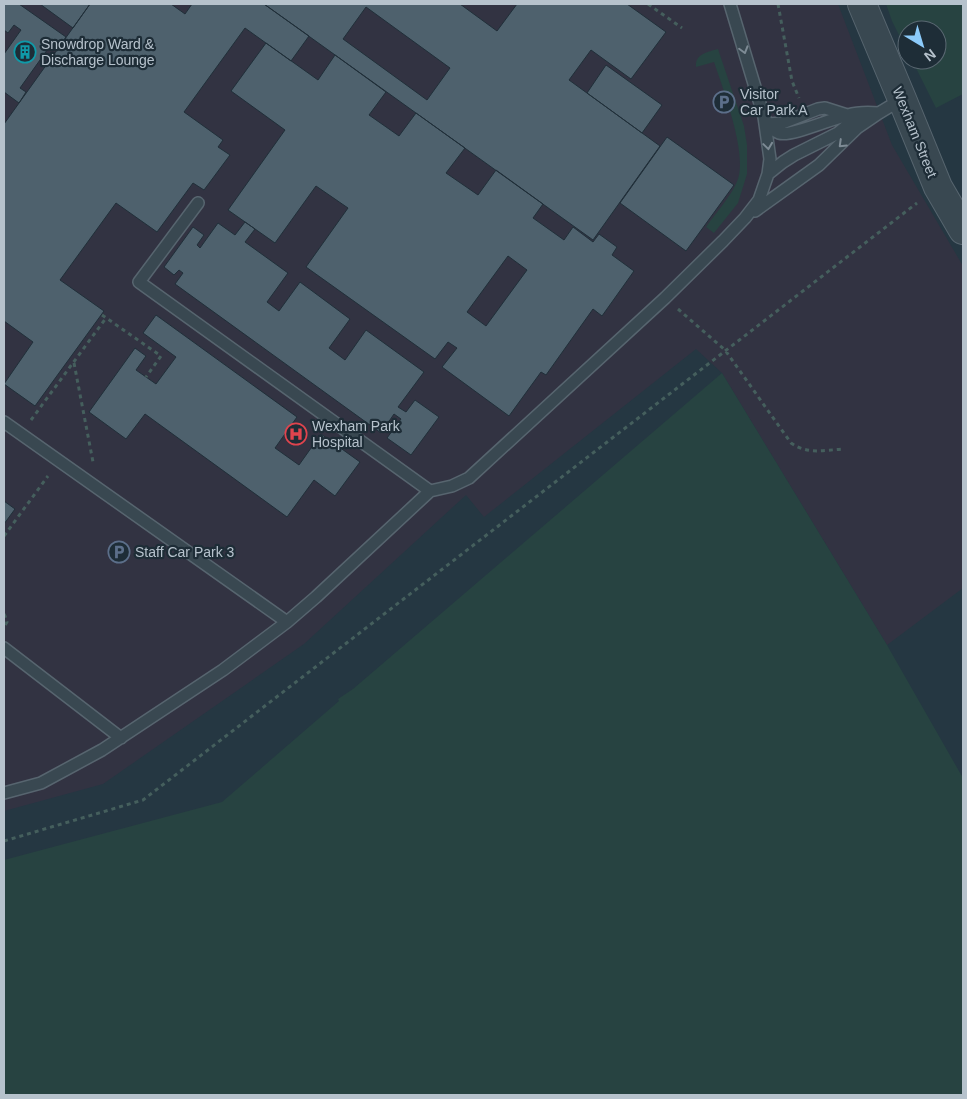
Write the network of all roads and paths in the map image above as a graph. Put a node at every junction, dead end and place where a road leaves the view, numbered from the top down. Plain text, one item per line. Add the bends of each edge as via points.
1 (648, 4) edge
2 (730, 4) edge
3 (778, 4) edge
4 (862, 4) edge
5 (682, 28) dead end
6 (902, 99) junction
7 (863, 112) junction
8 (879, 113) junction
9 (847, 115) junction
10 (766, 121) junction
11 (782, 123) junction
12 (768, 174) junction
13 (938, 187) junction
14 (198, 203) dead end
15 (745, 218) junction
16 (963, 230) edge
17 (665, 298) junction
18 (102, 314) dead end
19 (106, 318) junction
20 (725, 350) junction
21 (74, 362) junction
22 (146, 377) dead end
23 (4, 422) edge
24 (20, 434) junction
25 (844, 449) dead end
26 (59, 461) junction
27 (82, 477) junction
28 (430, 491) junction
29 (4, 536) edge
30 (4, 614) edge
31 (287, 622) junction
32 (4, 627) edge
33 (4, 648) edge
34 (121, 738) junction
35 (4, 793) edge
36 (4, 841) edge

1 - 5 path
2 -> 10 lane
3 - 11 path via 792,81 799,98
4 - 6 street, Wexham Street
6 - 8 lane
6 - 13 street, Wexham Street
7 - 8 lane
7 - 9 lane
7 - 12 lane via 838,133 794,155
8 -> 15 lane via 857,128 819,165
9 - 10 lane via 788,133 779,133
9 - 11 lane via 825,108
10 - 11 lane
10 -> 12 lane via 770,158
12 - 15 lane via 759,200
13 - 16 street, Wexham Street
13 - 20 path
14 - 28 lane via 139,282
15 - 17 lane
17 - 20 path
17 - 28 lane via 469,478
18 - 19 path
19 - 21 path
19 - 22 path via 161,356
20 - 25 path via 791,443 808,451
20 - 36 path via 143,800
21 - 24 path
21 - 27 path via 93,462
23 - 24 lane
24 - 26 lane
26 - 27 lane
26 - 29 path
27 - 31 lane
28 - 31 lane
30 - 32 path via 7,622
31 - 34 lane via 223,670
33 - 34 lane
34 - 35 lane via 41,783

